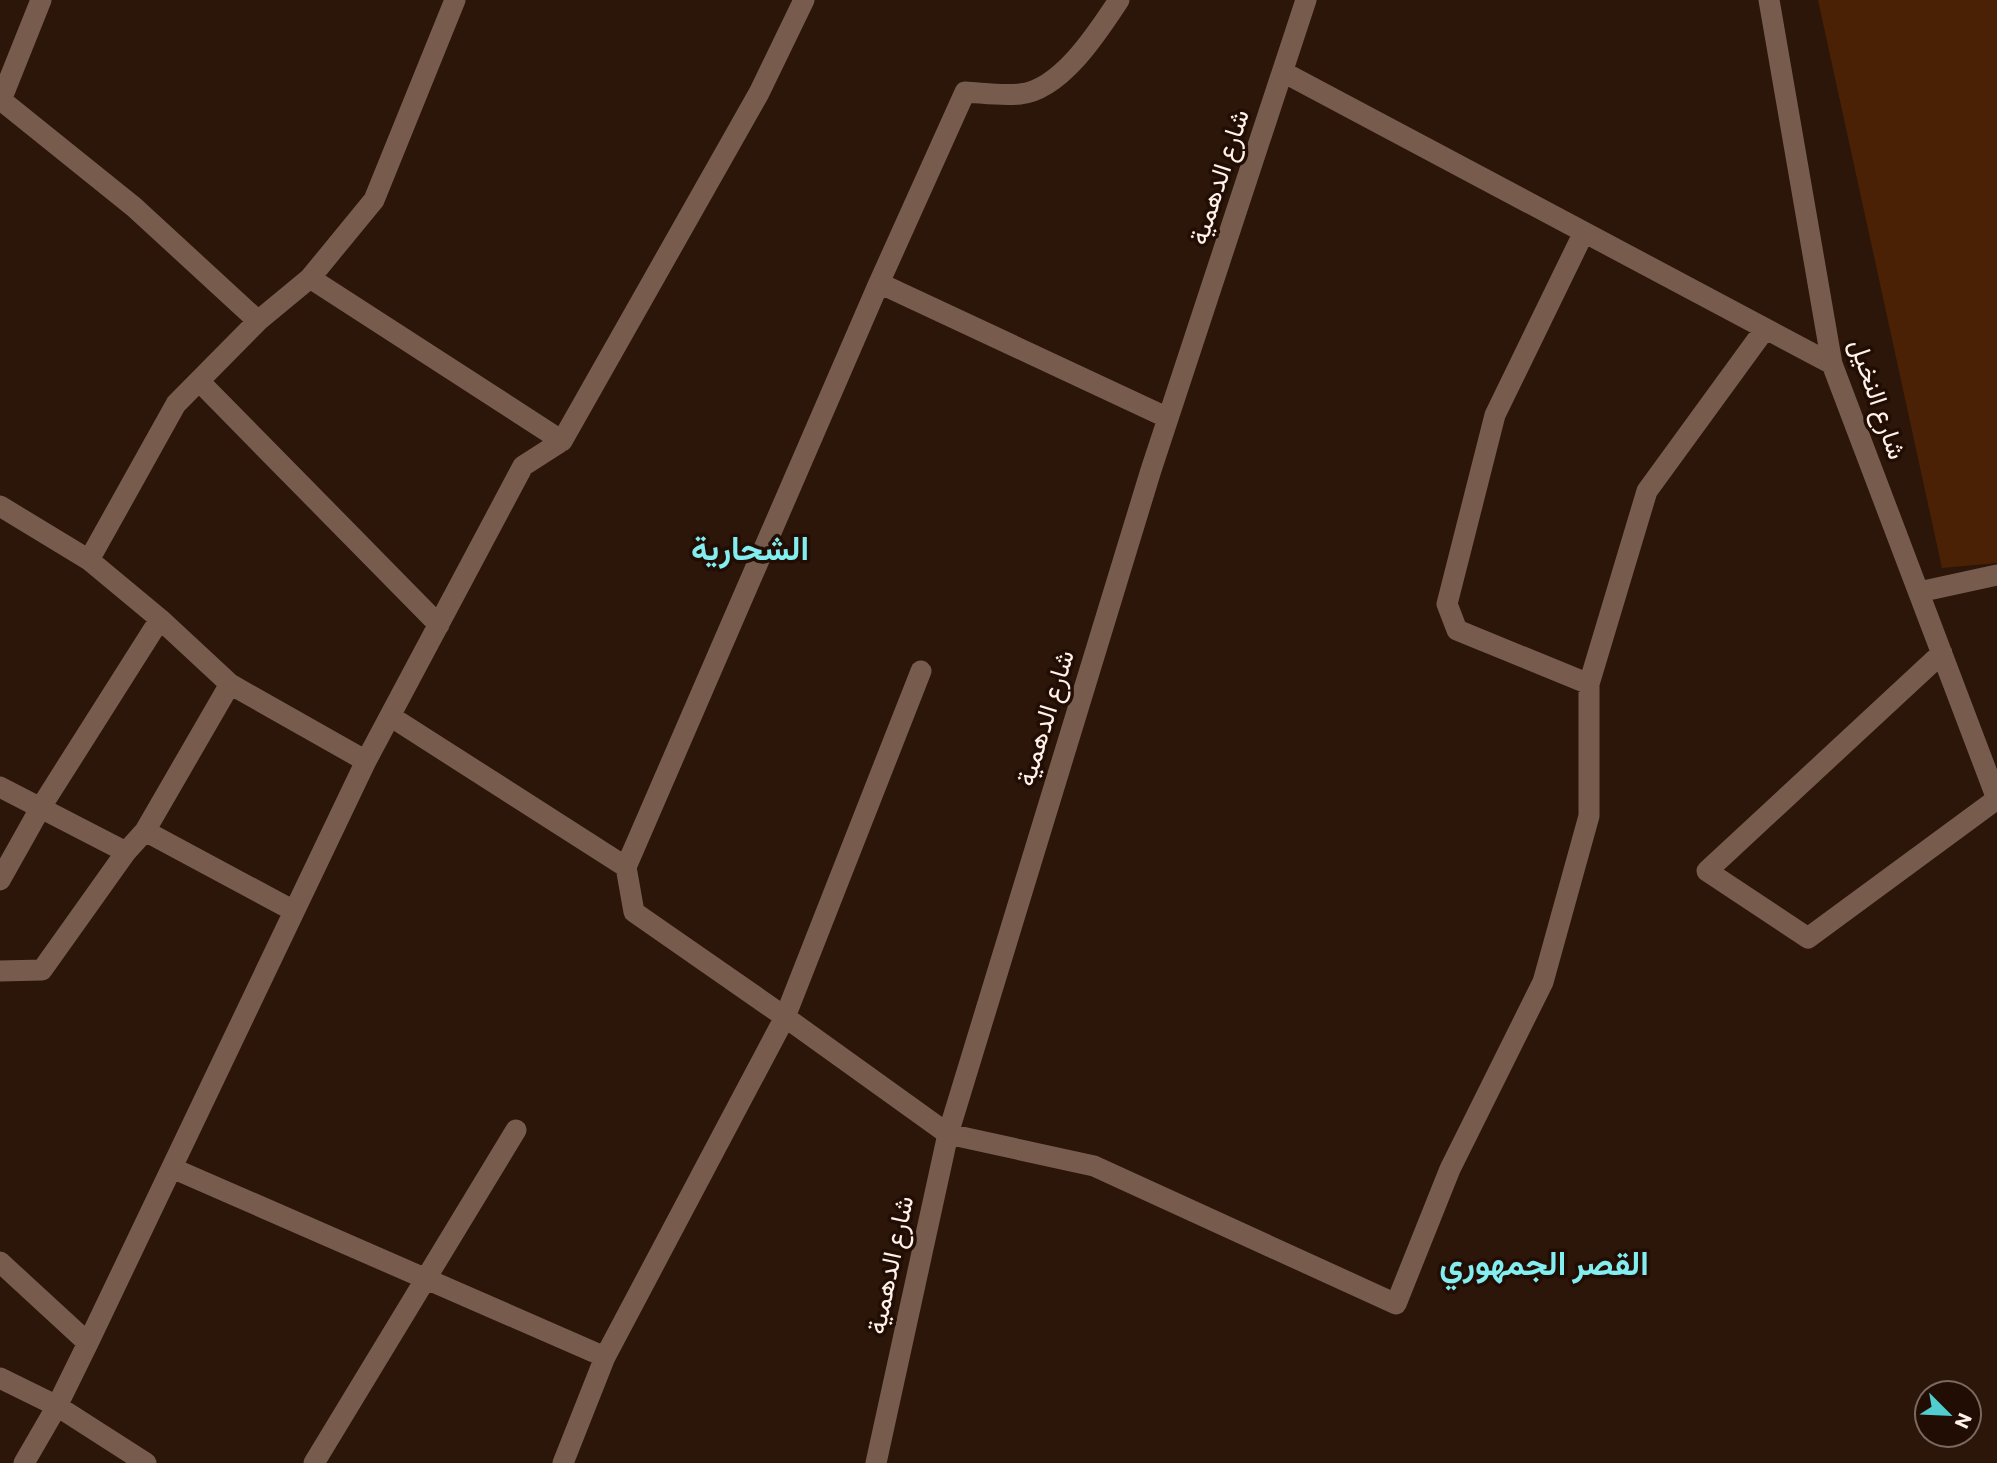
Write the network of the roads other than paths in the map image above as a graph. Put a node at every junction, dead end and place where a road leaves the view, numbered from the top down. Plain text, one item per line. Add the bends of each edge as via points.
1 (41, 0) edge
2 (455, 0) edge
3 (804, 0) edge
4 (1119, 0) edge
5 (1307, 0) edge
6 (1769, 0) edge
7 (8, 59) edge
8 (1283, 72) junction
9 (1584, 232) junction
10 (310, 278) junction
11 (879, 283) junction
12 (258, 321) junction
13 (1765, 329) junction
14 (1832, 365) junction
15 (199, 381) junction
16 (1168, 418) junction
17 (562, 442) junction
18 (0, 506) edge
19 (89, 560) junction
20 (1997, 575) edge
21 (1919, 592) junction
22 (160, 619) junction
23 (439, 625) junction
24 (1942, 653) junction
25 (921, 671) dead end
26 (230, 684) junction
27 (1589, 684) junction
28 (390, 716) junction
29 (366, 761) junction
30 (0, 788) edge
31 (1997, 799) edge
32 (41, 807) junction
33 (145, 831) junction
34 (126, 852) junction
35 (626, 867) junction
36 (0, 880) edge
37 (294, 911) junction
38 (0, 971) edge
39 (785, 1017) junction
40 (516, 1130) dead end
41 (947, 1134) junction
42 (172, 1168) junction
43 (0, 1262) edge
44 (425, 1278) junction
45 (88, 1343) junction
46 (605, 1357) junction
47 (0, 1378) edge
48 (57, 1406) junction
49 (24, 1463) edge
50 (146, 1463) edge
51 (314, 1463) edge
52 (564, 1463) edge
53 (876, 1463) edge

1 - 7 street
2 - 10 street via 374,200
3 - 17 street via 759,93
4 - 11 street via 1057,79 1021,94 965,92
5 - 8 street, شارع الدهمية
6 - 14 street, شارع النخيل
7 - 12 street via 1,100 134,207
8 - 9 street
8 - 16 street, شارع الدهمية
9 - 13 street
9 - 27 street via 1496,415 1447,604 1457,630
10 - 12 street
10 - 17 street
11 - 16 street
11 - 35 street
12 - 15 street
13 - 14 street
13 - 27 street via 1647,491
14 - 21 street, شارع النخيل
15 - 19 street via 176,404
15 - 23 street
16 - 41 street, شارع الدهمية
17 - 23 street via 523,466
18 - 19 street
19 - 22 street
20 - 21 street
21 - 24 street, شارع النخيل
22 - 26 street
22 - 32 street
23 - 28 street
24 - 31 street, شارع النخيل
24 - 31 street via 1707,871 1808,938
25 - 39 street
26 - 29 street
26 - 33 street
27 - 41 street via 1589,816 1543,982 1450,1169 1396,1304 1094,1166
28 - 29 street
28 - 35 street
29 - 37 street
30 - 32 street
32 - 34 street
32 - 36 street
33 - 34 street
33 - 37 street
34 - 38 street via 42,970
35 - 39 street via 634,912
37 - 42 street
39 - 41 street
39 - 46 street
40 - 44 street
41 - 53 street, شارع الدهمية
42 - 44 street
42 - 45 street
43 - 45 street
44 - 46 street
44 - 51 street
45 - 48 street
46 - 52 street
47 - 48 street
48 - 49 street
48 - 50 street

